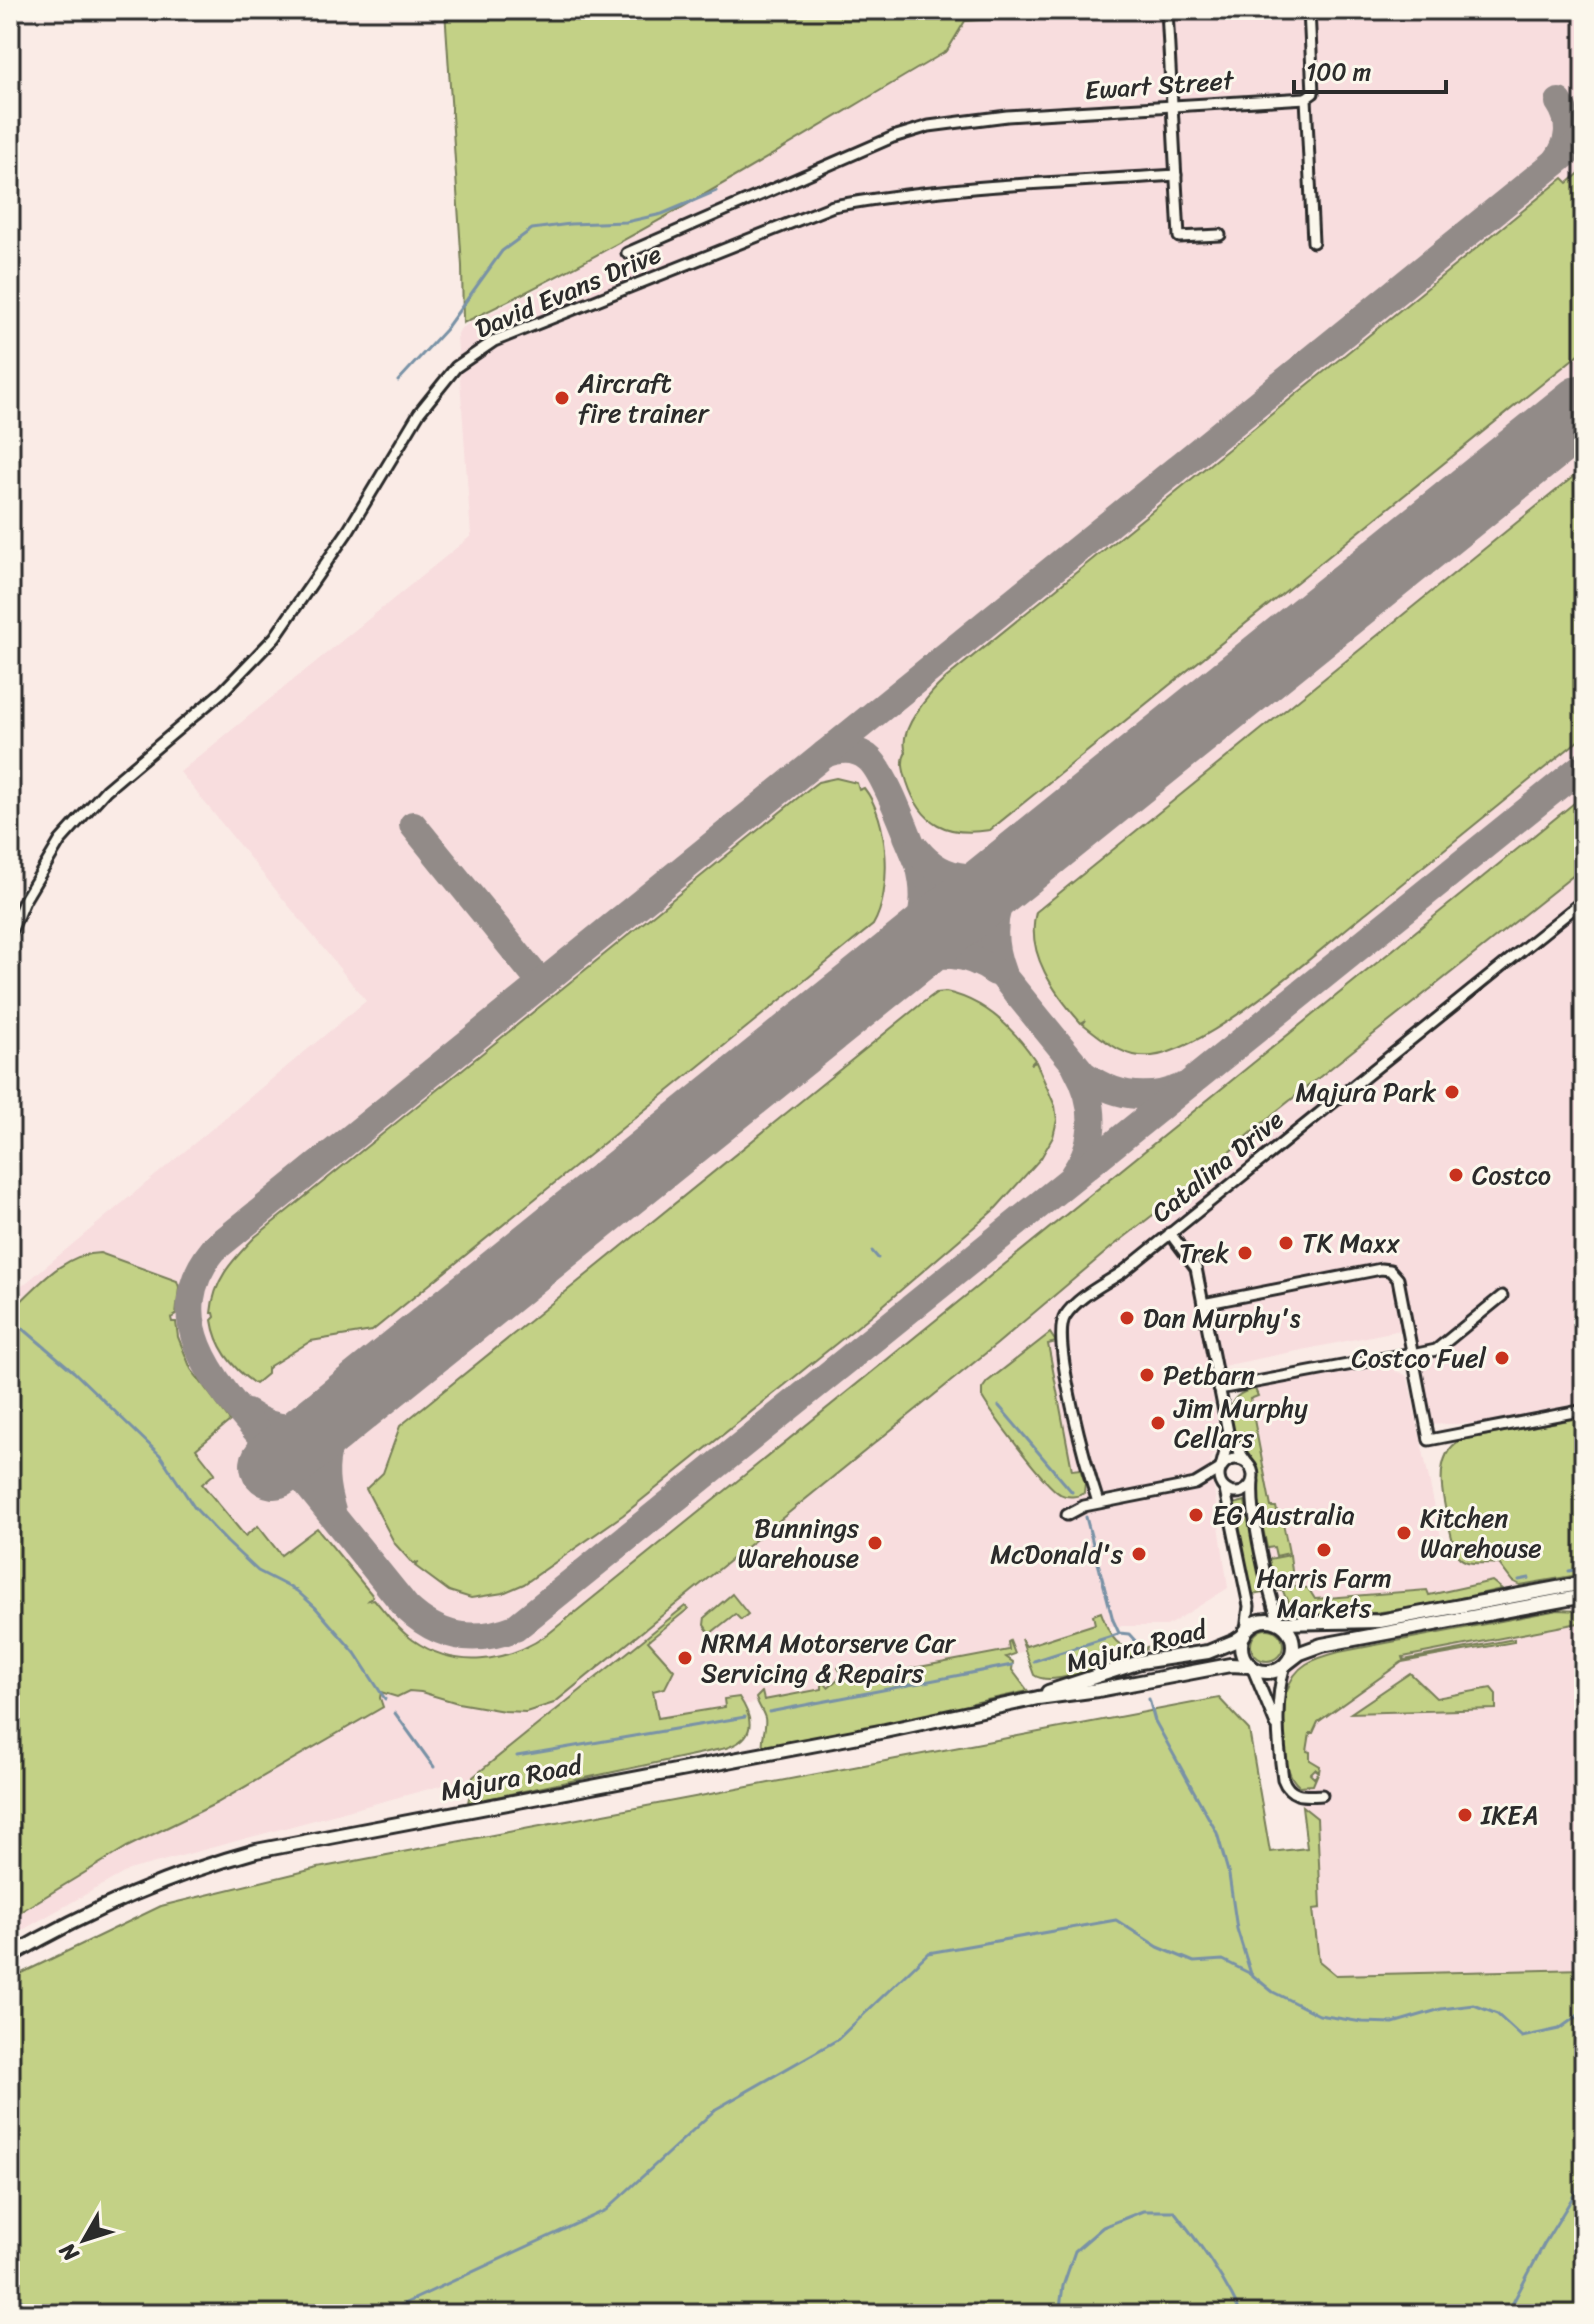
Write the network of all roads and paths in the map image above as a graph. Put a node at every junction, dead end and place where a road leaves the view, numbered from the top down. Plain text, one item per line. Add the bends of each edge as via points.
1 (1167, 10) edge
2 (1309, 10) edge
3 (1306, 98) junction
4 (1172, 106) junction
5 (1176, 175) junction
6 (1220, 235) dead end
7 (1313, 242) dead end
8 (627, 253) dead end
9 (1584, 900) edge
10 (10, 934) edge
11 (1170, 1233) junction
12 (1502, 1296) dead end
13 (1203, 1304) junction
14 (1412, 1354) junction
15 (1219, 1389) junction
16 (1584, 1410) edge
17 (1229, 1437) junction
18 (1248, 1464) junction
19 (1221, 1468) junction
20 (1253, 1481) junction
21 (1195, 1484) junction
22 (1224, 1489) junction
23 (1098, 1502) junction
24 (1067, 1515) dead end
25 (1584, 1583) edge
26 (1584, 1596) edge
27 (1280, 1623) junction
28 (1245, 1633) junction
29 (1286, 1664) junction
30 (1251, 1666) junction
31 (1038, 1698) junction
32 (1278, 1732) junction
33 (1322, 1795) dead end
34 (10, 1956) edge

1 - 4 street
2 - 3 street via 1313,93
3 - 4 street, Ewart Street
3 - 7 street
4 - 5 street
4 - 8 street, Ewart Street via 929,126
5 - 6 street via 1179,237
5 - 10 street, David Evans Drive via 938,190 833,206 494,341 456,367 419,413 348,531 275,637 223,691 106,790 60,841
9 - 11 street, Catalina Drive
11 - 13 street via 1195,1266
11 - 23 street, Catalina Drive via 1073,1306 1061,1325 1082,1452
12 - 14 street via 1436,1350
13 - 14 street via 1387,1269 1397,1277
13 - 15 street
14 - 15 street
14 - 16 street via 1429,1440
15 - 17 street
17 - 18 street
17 - 19 street
18 - 19 street via 1234,1459
18 - 20 street
19 - 21 street
19 - 22 street
20 - 22 street via 1242,1493
20 - 27 street via 1269,1594
21 - 22 street
21 - 23 street
22 - 28 street via 1249,1606
23 - 24 street
25 - 27 main road via 1371,1622
26 - 29 main road via 1322,1645
27 - 28 main road via 1259,1621
27 - 29 main road via 1293,1642
28 - 30 main road via 1242,1652
28 - 31 main road, Majura Road via 1208,1652 1136,1663
29 - 30 main road via 1267,1672
29 - 32 street via 1279,1689
30 - 31 main road, Majura Road via 1230,1665
30 - 32 street
31 - 34 main road, Majura Road via 256,1851 136,1891
32 - 33 street via 1286,1786 1302,1796

